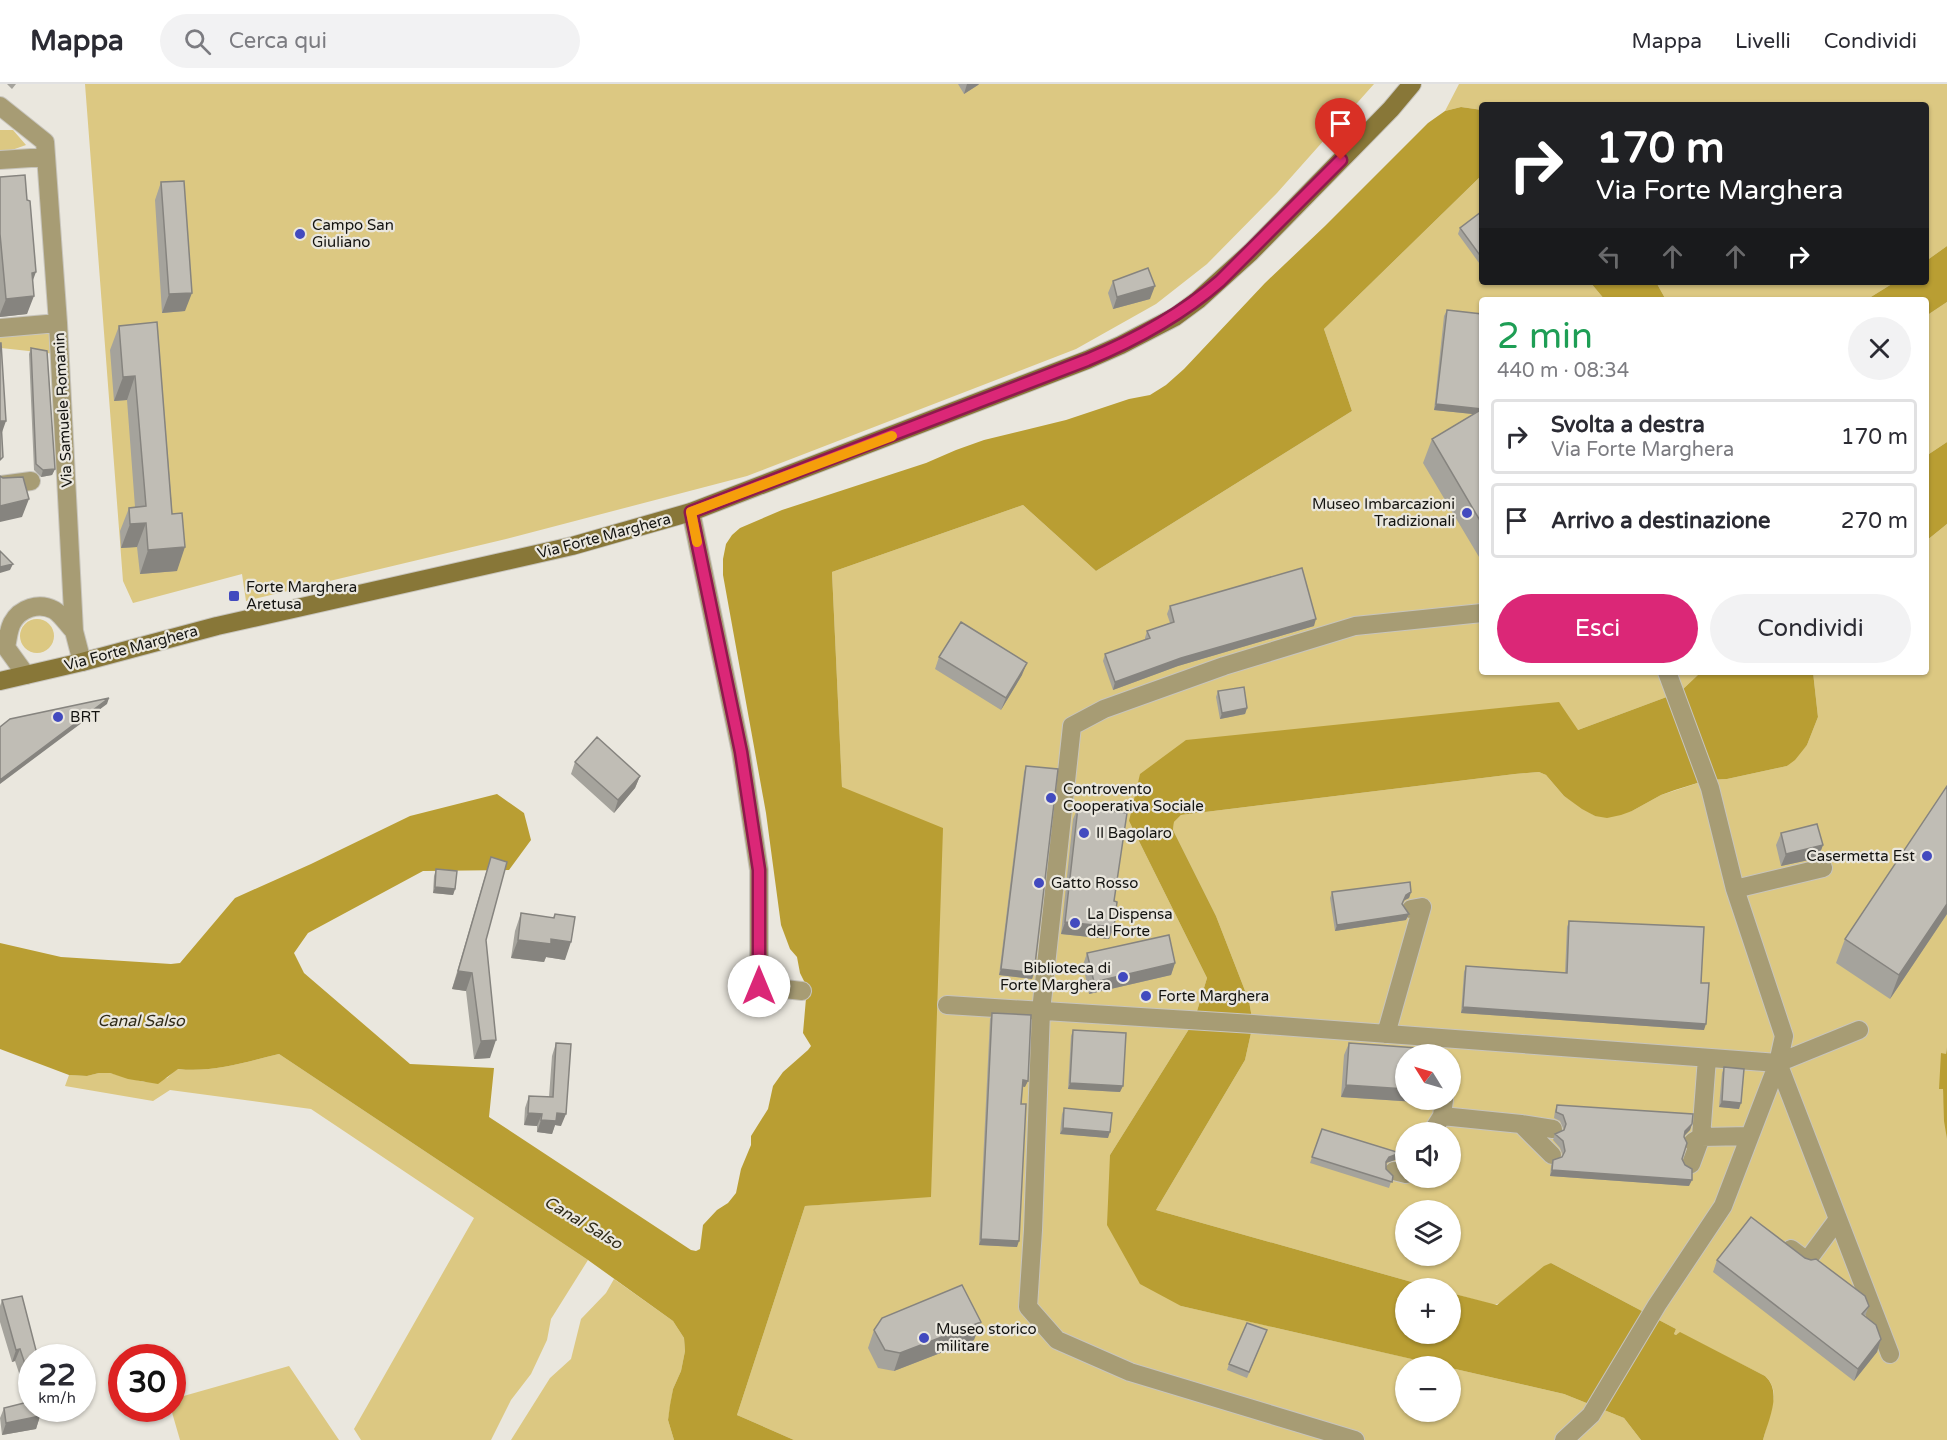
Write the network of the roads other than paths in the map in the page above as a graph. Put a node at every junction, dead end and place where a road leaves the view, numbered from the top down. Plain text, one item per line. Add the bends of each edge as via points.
1 (1412, 84) edge
2 (1420, 84) edge
3 (0, 106) edge
4 (1391, 109) junction
5 (46, 157) junction
6 (0, 160) edge
7 (58, 323) junction
8 (0, 328) edge
9 (31, 481) dead end
10 (0, 485) edge
11 (691, 512) junction
12 (1479, 613) edge
13 (74, 631) junction
14 (3, 643) edge
15 (82, 662) junction
16 (26, 675) junction
17 (1669, 677) edge
18 (0, 681) edge
19 (1823, 868) dead end
20 (1735, 889) junction
21 (1411, 909) dead end
22 (802, 991) dead end
23 (947, 1005) dead end
24 (1041, 1011) junction
25 (1859, 1030) dead end
26 (1386, 1034) junction
27 (1435, 1044) edge
28 (1461, 1047) edge
29 (1707, 1058) junction
30 (1778, 1063) junction
31 (1453, 1110) edge
32 (1521, 1124) junction
33 (1553, 1129) dead end
34 (1750, 1136) junction
35 (1697, 1139) junction
36 (1552, 1155) dead end
37 (1691, 1164) dead end
38 (1838, 1219) junction
39 (1779, 1240) edge
40 (1890, 1354) dead end
41 (1355, 1440) edge
42 (1564, 1440) edge

1 - 4 street, Via Forte Marghera
2 - 4 street
3 - 5 street, Via Samuele Romanin via 45,142
4 - 11 street, Via Forte Marghera via 1251,252 1175,316 1087,360
5 - 6 street
5 - 7 street, Via Samuele Romanin
7 - 8 street
7 - 13 street, Via Samuele Romanin
9 - 10 street
11 - 15 street, Via Forte Marghera via 573,546 217,626
11 - 22 street via 741,752 759,870 759,986
12 - 24 street via 1355,626 1224,666 1104,709 1072,726
13 - 14 street via 52,609 32,607 16,617
13 - 15 street, Via Samuele Romanin
14 - 16 street
15 - 16 street, Via Forte Marghera
16 - 18 street, Via Forte Marghera
17 - 20 street via 1710,788
19 - 20 street
20 - 30 street via 1784,1036
21 - 26 street via 1422,907
23 - 24 street
24 - 26 street
24 - 41 street via 1028,1307 1057,1340 1130,1372
25 - 30 street
26 - 27 street
28 - 29 street
29 - 30 street
29 - 35 street
30 - 34 street
30 - 38 street
31 - 32 street
32 - 33 street
32 - 36 street
34 - 35 street
34 - 42 street via 1723,1206 1591,1415
35 - 37 street
38 - 39 street via 1807,1262
38 - 40 street

